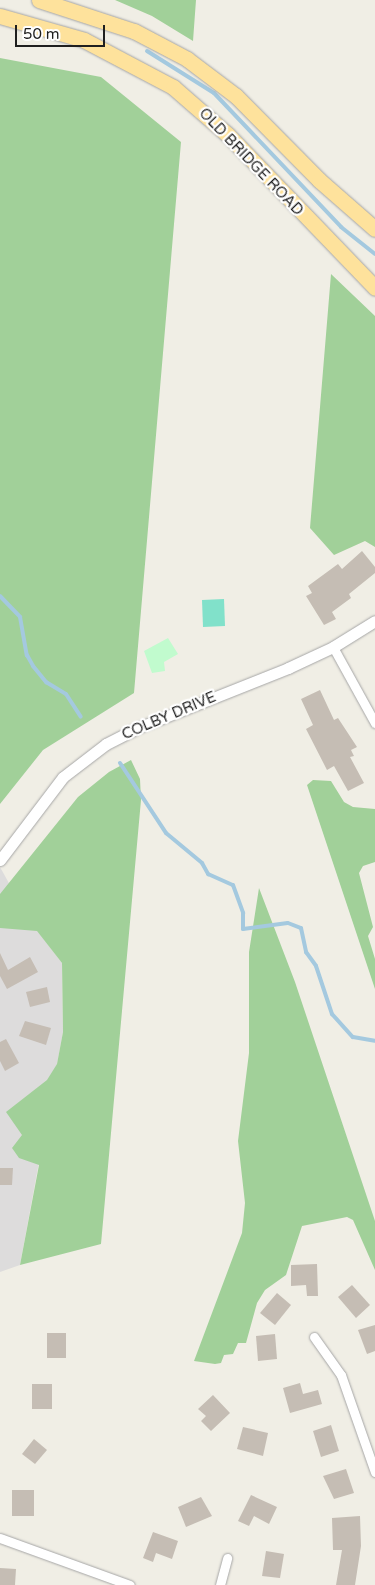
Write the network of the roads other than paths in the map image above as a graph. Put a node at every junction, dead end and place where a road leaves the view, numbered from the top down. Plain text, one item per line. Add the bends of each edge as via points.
1 (39, 0) edge
2 (0, 16) edge
3 (375, 229) edge
4 (375, 288) edge
5 (375, 621) edge
6 (333, 647) junction
7 (375, 723) edge
8 (0, 860) edge
9 (314, 1337) dead end
10 (375, 1472) edge
11 (0, 1538) edge
12 (227, 1558) dead end
13 (130, 1585) edge
14 (220, 1585) edge

1 - 3 main road via 134,31 187,59 236,96 318,180
2 - 4 main road, OLD BRIDGE ROAD via 84,40 173,87 228,134
5 - 6 street, COLBY DRIVE
6 - 7 street
6 - 8 street, COLBY DRIVE via 106,744 63,777
9 - 10 street via 341,1375
11 - 13 street
12 - 14 street

